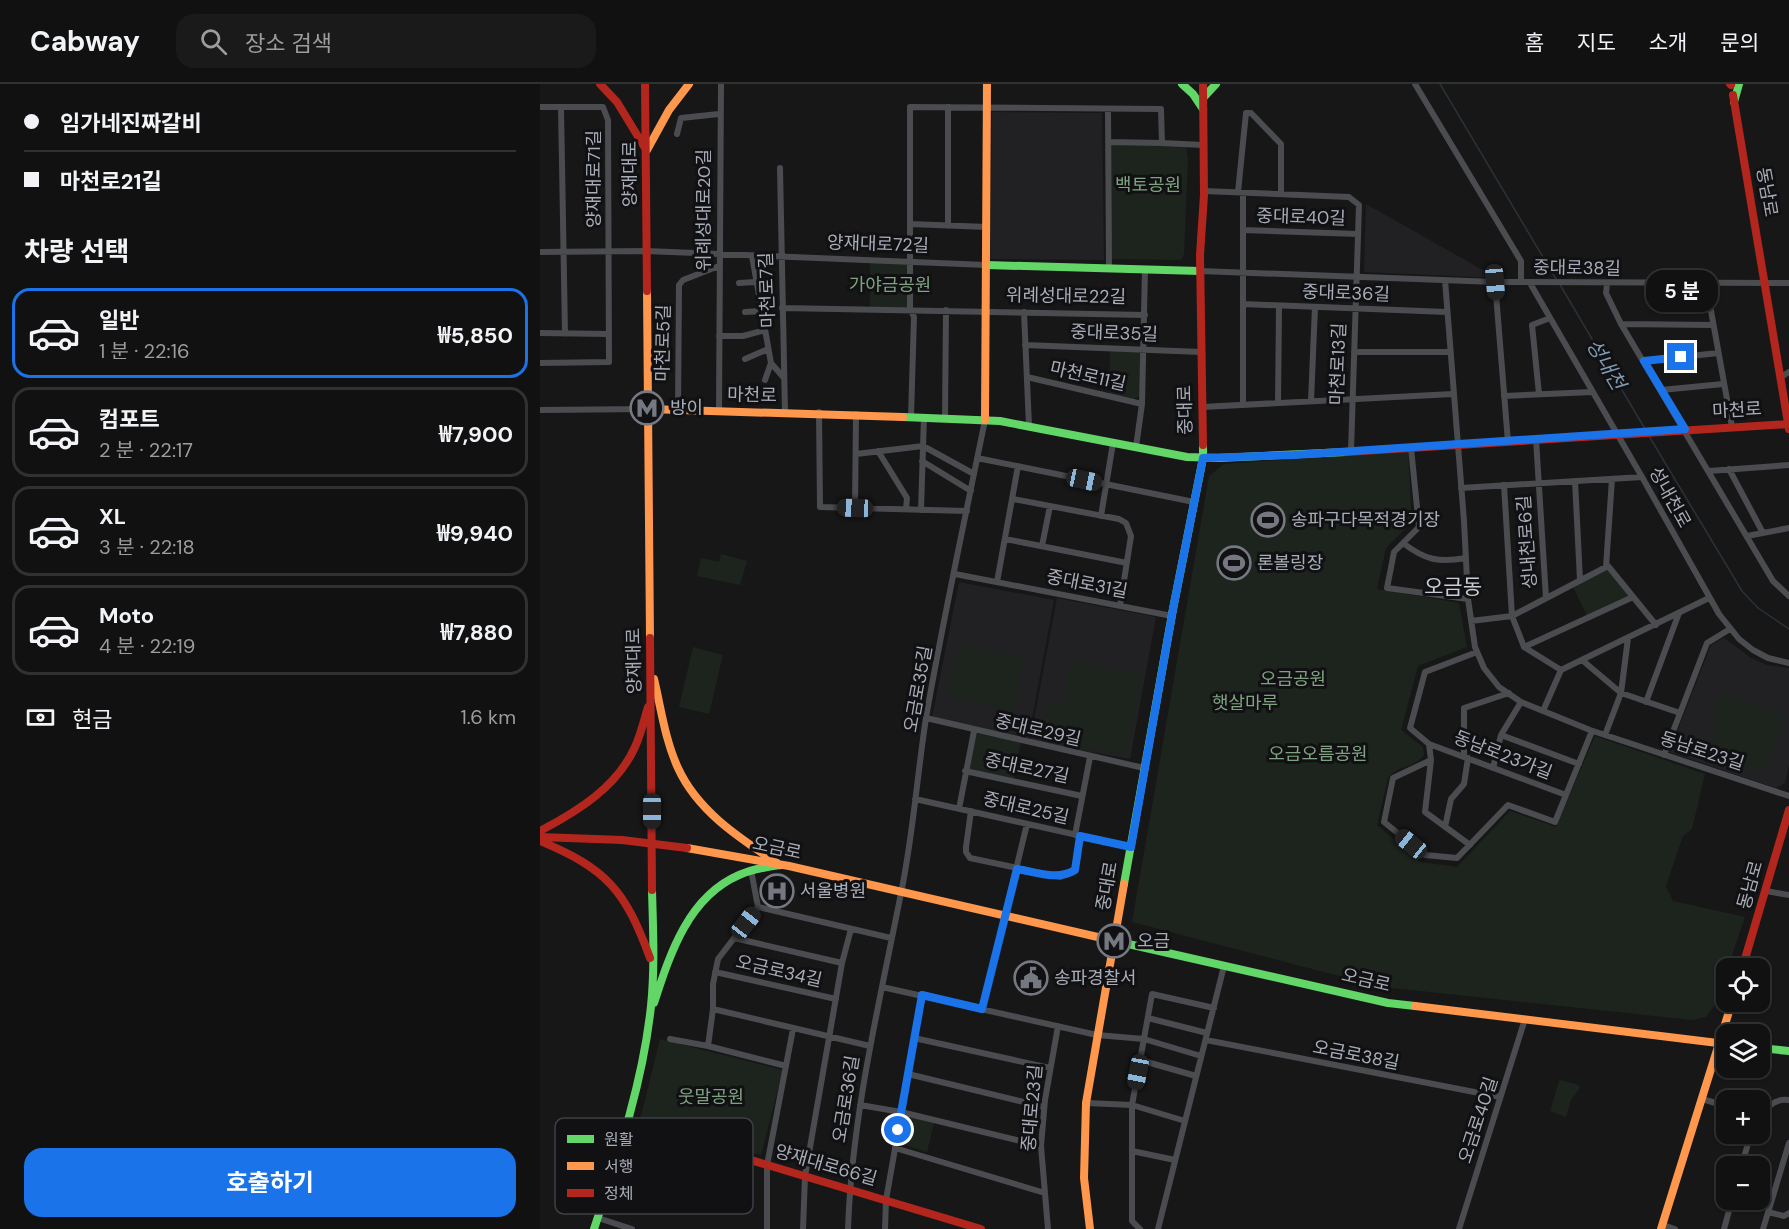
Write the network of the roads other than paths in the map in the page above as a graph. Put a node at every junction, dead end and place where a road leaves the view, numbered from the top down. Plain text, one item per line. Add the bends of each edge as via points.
1 (600, 84) edge
2 (645, 84) edge
3 (689, 84) edge
4 (721, 84) edge
5 (987, 84) edge
6 (1182, 84) edge
7 (1203, 84) edge
8 (1216, 84) edge
9 (1415, 84) edge
10 (1733, 84) edge
11 (1203, 98) junction
12 (540, 107) edge
13 (561, 107) junction
14 (948, 107) junction
15 (988, 107) junction
16 (1108, 109) junction
17 (1203, 110) junction
18 (719, 114) junction
19 (677, 134) dead end
20 (1108, 142) junction
21 (1162, 143) junction
22 (1203, 145) junction
23 (647, 150) junction
24 (780, 168) dead end
25 (1204, 191) junction
26 (1240, 192) junction
27 (1281, 194) junction
28 (910, 224) junction
29 (948, 226) junction
30 (987, 227) junction
31 (1243, 230) junction
32 (1358, 234) junction
33 (646, 251) junction
34 (540, 252) edge
35 (563, 252) junction
36 (609, 252) junction
37 (719, 255) junction
38 (752, 256) junction
39 (781, 257) junction
40 (911, 261) junction
41 (986, 265) junction
42 (719, 266) junction
43 (1109, 268) junction
44 (1145, 269) junction
45 (1200, 271) junction
46 (1243, 272) junction
47 (1356, 277) junction
48 (1445, 280) junction
49 (756, 282) junction
50 (1495, 282) junction
51 (1521, 282) junction
52 (739, 283) dead end
53 (1531, 283) junction
54 (1706, 283) junction
55 (1789, 283) edge
56 (1606, 284) junction
57 (1766, 284) junction
58 (1243, 304) junction
59 (1279, 306) junction
60 (1315, 307) junction
61 (782, 308) junction
62 (1355, 308) junction
63 (910, 309) junction
64 (946, 310) junction
65 (761, 311) junction
66 (986, 311) junction
67 (745, 312) dead end
68 (1024, 312) junction
69 (1447, 312) junction
70 (1145, 315) junction
71 (1550, 318) junction
72 (1622, 324) junction
73 (1713, 325) junction
74 (765, 330) junction
75 (540, 333) edge
76 (565, 334) junction
77 (609, 334) junction
78 (719, 336) junction
79 (1025, 345) junction
80 (768, 349) junction
81 (1144, 349) junction
82 (1201, 352) junction
83 (1354, 352) junction
84 (1450, 352) junction
85 (1718, 353) junction
86 (745, 359) dead end
87 (1644, 361) junction
88 (540, 363) edge
89 (771, 363) junction
90 (1785, 375) edge
91 (1027, 378) junction
92 (784, 379) junction
93 (765, 380) dead end
94 (1723, 384) junction
95 (1661, 390) junction
96 (1592, 392) junction
97 (1453, 394) junction
98 (1539, 394) junction
99 (1504, 396) junction
100 (1352, 399) junction
101 (1311, 401) junction
102 (1278, 403) junction
103 (1142, 404) junction
104 (1243, 405) junction
105 (1202, 407) junction
106 (540, 410) edge
107 (648, 410) junction
108 (678, 410) junction
109 (719, 411) junction
110 (785, 412) junction
111 (819, 412) junction
112 (856, 414) junction
113 (910, 417) junction
114 (924, 417) junction
115 (945, 418) junction
116 (985, 420) junction
117 (1789, 425) edge
118 (1029, 426) junction
119 (1732, 427) junction
120 (1685, 429) junction
121 (1618, 433) junction
122 (1536, 439) junction
123 (1508, 442) junction
124 (1113, 443) junction
125 (1456, 445) junction
126 (923, 446) junction
127 (1136, 447) junction
128 (1411, 448) junction
129 (878, 451) junction
130 (1351, 451) junction
131 (856, 454) junction
132 (977, 458) junction
133 (1203, 458) junction
134 (922, 461) junction
135 (1789, 465) edge
136 (1018, 466) junction
137 (1729, 469) junction
138 (1709, 471) junction
139 (974, 474) junction
140 (1642, 477) junction
141 (1612, 479) junction
142 (1575, 481) junction
143 (1106, 484) junction
144 (1538, 484) junction
145 (1504, 486) junction
146 (1461, 488) junction
147 (971, 491) junction
148 (1013, 499) junction
149 (1194, 502) junction
150 (1050, 506) junction
151 (855, 508) junction
152 (906, 509) junction
153 (921, 510) junction
154 (967, 511) junction
155 (1101, 516) junction
156 (1789, 528) edge
157 (1763, 533) junction
158 (1747, 536) junction
159 (1005, 539) junction
160 (1403, 543) junction
161 (1042, 546) junction
162 (1466, 558) junction
163 (1127, 563) junction
164 (1607, 566) junction
165 (955, 574) junction
166 (1580, 580) junction
167 (997, 582) junction
168 (1789, 596) edge
169 (1633, 597) junction
170 (1546, 598) junction
171 (1709, 598) junction
172 (1468, 599) junction
173 (1120, 606) junction
174 (1679, 613) junction
175 (1172, 616) junction
176 (1512, 616) junction
177 (1471, 621) junction
178 (1656, 625) junction
179 (1730, 629) junction
180 (1628, 638) junction
181 (1524, 647) junction
182 (1477, 652) junction
183 (650, 660) junction
184 (1582, 660) junction
185 (1789, 663) edge
186 (1561, 670) junction
187 (1509, 693) junction
188 (1621, 693) junction
189 (651, 699) junction
190 (1521, 702) junction
191 (1646, 702) junction
192 (1544, 711) junction
193 (1680, 713) junction
194 (926, 718) junction
195 (974, 731) junction
196 (1592, 731) junction
197 (1501, 735) junction
198 (1605, 735) junction
199 (1429, 744) junction
200 (1664, 755) junction
201 (1090, 757) junction
202 (1466, 757) junction
203 (1431, 760) junction
204 (1579, 764) junction
205 (1144, 768) junction
206 (1493, 768) junction
207 (965, 771) junction
208 (1566, 795) junction
209 (1082, 796) junction
210 (1789, 796) edge
211 (915, 799) junction
212 (959, 809) junction
213 (1789, 810) edge
214 (971, 811) junction
215 (1027, 824) junction
216 (1445, 827) junction
217 (540, 831) edge
218 (1077, 836) junction
219 (540, 839) edge
220 (1470, 845) junction
221 (1131, 847) junction
222 (780, 865) junction
223 (1017, 869) junction
224 (751, 870) junction
225 (1766, 891) junction
226 (902, 892) junction
227 (1789, 895) edge
228 (758, 907) junction
229 (1004, 916) junction
230 (851, 929) junction
231 (734, 938) junction
232 (891, 938) junction
233 (1114, 940) junction
234 (1745, 958) edge
235 (842, 963) junction
236 (1224, 966) junction
237 (653, 967) junction
238 (715, 972) junction
239 (882, 987) junction
240 (922, 995) junction
241 (836, 999) junction
242 (1214, 1008) junction
243 (982, 1009) junction
244 (713, 1010) junction
245 (650, 1016) junction
246 (1148, 1018) junction
247 (1525, 1019) junction
248 (1058, 1026) junction
249 (793, 1029) junction
250 (1097, 1035) junction
251 (1206, 1036) junction
252 (829, 1037) junction
253 (914, 1038) junction
254 (670, 1039) dead end
255 (1144, 1039) junction
256 (1716, 1043) edge
257 (708, 1046) junction
258 (870, 1046) junction
259 (1770, 1049) edge
260 (1789, 1052) edge
261 (1201, 1056) junction
262 (1140, 1060) junction
263 (1716, 1062) edge
264 (786, 1066) junction
265 (1050, 1068) junction
266 (908, 1074) junction
267 (1196, 1076) junction
268 (1500, 1097) junction
269 (1702, 1099) junction
270 (1789, 1100) edge
271 (1086, 1103) junction
272 (1716, 1103) edge
273 (1770, 1104) edge
274 (861, 1105) junction
275 (1132, 1105) junction
276 (1044, 1107) junction
277 (901, 1112) junction
278 (628, 1118) edge
279 (1185, 1121) junction
280 (1789, 1143) edge
281 (1041, 1146) junction
282 (895, 1148) junction
283 (1132, 1151) junction
284 (1175, 1160) junction
285 (753, 1161) edge
286 (766, 1165) junction
287 (805, 1176) junction
288 (849, 1188) junction
289 (1045, 1193) junction
290 (886, 1200) junction
291 (1729, 1210) edge
292 (1768, 1212) junction
293 (1789, 1213) edge
294 (599, 1214) edge
295 (598, 1218) junction
296 (970, 1227) edge
297 (1662, 1227) edge
298 (594, 1229) edge
299 (632, 1229) edge
300 (767, 1229) edge
301 (803, 1229) edge
302 (848, 1229) edge
303 (885, 1229) edge
304 (981, 1229) edge
305 (1048, 1229) edge
306 (1090, 1229) edge
307 (1140, 1229) edge
308 (1158, 1229) edge
309 (1459, 1229) edge
310 (1676, 1229) edge
311 (1724, 1229) edge
312 (1763, 1229) edge

1 - 23 main road via 617,102
2 - 23 main road, 양재대로
3 - 23 main road
4 - 18 street, 위례성대로20길
5 - 15 main road, 위례성대로22길
6 - 17 main road
7 - 11 main road, 중대로
8 - 11 main road
9 - 51 street via 1521,261
10 - 57 main road, 동남로
11 - 17 main road, 중대로
12 - 13 street
13 - 35 street, 양재대로71길
13 - 36 street, 양재대로71길 via 603,107 609,120
14 - 15 street
14 - 28 street via 910,107
14 - 29 street
15 - 16 street
15 - 30 main road, 위례성대로22길
16 - 20 street
16 - 21 street via 1161,109
17 - 22 main road, 중대로
18 - 19 street via 681,118
18 - 37 street, 위례성대로20길
20 - 21 street
20 - 43 street
21 - 22 street
22 - 25 main road, 중대로
23 - 33 main road, 양재대로
24 - 39 street, 마천로7길
25 - 26 street, 중대로40길
25 - 45 main road, 중대로
26 - 27 street, 중대로40길
26 - 27 street, 중대로40길 via 1246,113 1251,113 1281,144
26 - 31 street
27 - 32 street, 중대로40길 via 1349,198 1359,205
28 - 29 street
28 - 40 street
29 - 30 street
30 - 41 main road, 위례성대로22길
31 - 32 street, 중대로40길
31 - 46 street
32 - 47 street, 중대로40길
33 - 36 street, 양재대로71길
33 - 37 street, 양재대로72길
33 - 107 main road, 양재대로
34 - 35 street, 양재대로71길
35 - 36 street, 양재대로71길
35 - 76 street, 양재대로71길
36 - 77 street, 양재대로71길
37 - 38 street, 양재대로72길
37 - 42 street, 위례성대로20길
38 - 39 street, 양재대로72길
38 - 49 street
39 - 40 street, 양재대로72길
39 - 61 street, 마천로7길
40 - 41 street, 양재대로72길
40 - 63 street
41 - 43 main road, 양재대로72길
41 - 66 main road, 위례성대로22길
42 - 78 street, 위례성대로20길
42 - 108 street, 마천로5길 via 679,285
43 - 44 main road, 양재대로72길
44 - 45 main road, 양재대로72길
44 - 70 street, 마천로11길
45 - 46 street, 중대로38길
45 - 82 main road, 중대로
46 - 47 street, 중대로38길
46 - 58 street
47 - 48 street, 중대로38길
47 - 62 street, 마천로13길
48 - 50 street, 중대로38길
48 - 69 street, 동남로23길
49 - 52 street
49 - 65 street
50 - 51 street, 중대로38길
50 - 99 street
51 - 53 street, 중대로38길
53 - 56 street, 중대로38길
53 - 71 street, 성내천로
54 - 56 street, 중대로38길
54 - 57 street, 중대로38길
54 - 73 street
55 - 57 street, 중대로38길
56 - 72 street via 1606,293
57 - 90 main road, 동남로
58 - 59 street, 중대로36길
58 - 104 street
59 - 60 street, 중대로36길
59 - 102 street
60 - 62 street, 중대로36길
60 - 101 street
61 - 63 street, 위례성대로22길
61 - 92 street, 마천로7길
62 - 69 street, 중대로36길
62 - 83 street, 마천로13길
63 - 64 street, 위례성대로22길
63 - 113 street via 914,317
64 - 66 street, 위례성대로22길
64 - 115 street
65 - 67 street
65 - 74 street
66 - 68 street, 위례성대로22길
66 - 116 main road, 위례성대로22길
68 - 70 street, 위례성대로22길
68 - 79 street
69 - 84 street, 동남로23길
70 - 81 street, 마천로11길
71 - 96 street, 성내천로
71 - 98 street via 1532,325
72 - 73 street
72 - 87 street
73 - 85 street
74 - 78 street via 743,336
74 - 80 street
75 - 76 street
76 - 77 street
77 - 88 street, 양재대로71길 via 609,362
78 - 109 street, 위례성대로20길
79 - 81 street, 중대로35길
79 - 91 street
80 - 86 street
80 - 89 street
81 - 82 street, 중대로35길
81 - 103 street, 마천로11길
82 - 105 main road, 중대로
83 - 84 street
83 - 100 street, 마천로13길
84 - 97 street, 동남로23길
85 - 87 street
85 - 94 street
87 - 95 street
89 - 92 street
89 - 93 street
90 - 117 main road, 동남로
91 - 103 street, 마천로11길
91 - 118 street
92 - 110 street, 마천로7길
94 - 95 street
94 - 119 street
95 - 120 street
96 - 98 street
96 - 121 street, 성내천로
97 - 100 street
97 - 125 street, 동남로23길
98 - 99 street
99 - 123 street
100 - 101 street
100 - 130 street, 마천로13길
101 - 102 street
102 - 104 street
103 - 127 street, 마천로11길
104 - 105 street
105 - 133 main road, 중대로
106 - 107 street, 마천로
107 - 108 main road, 마천로
107 - 183 main road, 양재대로
108 - 109 main road, 마천로
109 - 110 main road, 마천로
110 - 111 main road, 마천로
111 - 112 main road, 마천로
111 - 151 street via 820,507
112 - 113 main road, 마천로
112 - 131 street
113 - 114 main road, 마천로
114 - 115 main road, 마천로
114 - 126 street
115 - 116 main road, 마천로
116 - 118 main road, 마천로
116 - 132 street, 오금로35길
117 - 119 main road, 마천로
118 - 124 main road, 마천로
119 - 120 main road, 마천로
120 - 121 main road, 마천로
120 - 138 street
121 - 122 main road, 마천로
121 - 140 street, 성내천로
122 - 123 main road, 마천로
122 - 144 street, 성내천로6길
123 - 125 main road, 마천로
124 - 127 main road, 마천로
124 - 143 street
125 - 128 main road, 마천로
125 - 146 street, 동남로23길
126 - 129 street
126 - 134 street
126 - 139 street
127 - 133 main road, 마천로
128 - 130 main road, 마천로
128 - 160 street via 1419,527
129 - 131 street
129 - 152 street via 907,498
130 - 133 main road, 마천로
131 - 151 street
132 - 136 street
132 - 139 street, 오금로35길
133 - 149 main road, 중대로
134 - 147 street
134 - 153 street
135 - 137 street
136 - 143 street
136 - 148 street
137 - 138 street
137 - 157 street
138 - 158 street
139 - 147 street, 오금로35길
140 - 141 street, 성내천로6길
140 - 171 street, 성내천로
141 - 142 street, 성내천로6길
141 - 164 street
142 - 144 street, 성내천로6길
142 - 166 street
143 - 149 street
143 - 155 street
144 - 145 street, 성내천로6길
144 - 170 street, 성내천로6길
145 - 146 street, 성내천로6길
145 - 176 street
146 - 162 street, 동남로23길
147 - 154 street, 오금로35길
148 - 150 street
148 - 159 street
149 - 175 main road, 중대로
150 - 155 street
150 - 161 street
151 - 152 street
152 - 153 street
153 - 154 street
154 - 165 street, 오금로35길
155 - 163 street via 1119,519 1129,528
156 - 157 street
157 - 158 street
158 - 168 street via 1773,581
159 - 161 street
159 - 167 street
160 - 162 street via 1435,560
160 - 172 street via 1394,552 1387,588
161 - 163 street
162 - 172 street, 동남로23길
163 - 173 street
164 - 166 street
164 - 169 street
165 - 167 street, 중대로31길
165 - 194 street, 오금로35길
166 - 170 street
167 - 173 street, 중대로31길
169 - 178 street
169 - 181 street
170 - 176 street
171 - 174 street
171 - 179 street, 성내천로
172 - 177 street, 동남로23길
173 - 175 street, 중대로31길
174 - 178 street
174 - 191 street
175 - 205 main road, 중대로
176 - 177 street
176 - 181 street
177 - 182 street, 동남로23길
178 - 180 street
179 - 185 street, 성내천로 via 1753,650
179 - 193 street via 1707,643
180 - 184 street
180 - 188 street
181 - 186 street
182 - 187 street, 동남로23길 via 1484,668
182 - 199 street, 동남로23가길 via 1425,672 1410,728
183 - 189 main road, 양재대로
183 - 222 main road via 678,768 699,801 722,824
184 - 186 street
184 - 188 street
186 - 192 street
187 - 190 street, 동남로23길
187 - 202 street via 1464,708
188 - 191 street
188 - 198 street
189 - 217 main road via 633,751 598,796
189 - 237 main road, 양재대로
190 - 192 street, 동남로23길
190 - 197 street
191 - 193 street
192 - 196 street, 동남로23길
193 - 200 street
194 - 195 street, 중대로29길
194 - 211 street, 오금로35길
195 - 201 street, 중대로29길
195 - 207 street, 중대로25길
196 - 198 street, 동남로23길
196 - 204 street, 동남로23가길
197 - 204 street, 동남로23가길
197 - 206 street
198 - 200 street, 동남로23길
199 - 202 street, 동남로23가길
199 - 203 street, 동남로23가길
200 - 210 street, 동남로23길
201 - 205 street, 중대로29길
201 - 209 street, 중대로25길
202 - 206 street, 동남로23가길
202 - 216 street via 1464,784 1451,800
203 - 216 street, 동남로23가길 via 1425,812
203 - 220 street, 동남로23가길 via 1393,778 1384,822 1425,855 1457,858
204 - 208 street, 동남로23가길
205 - 221 main road, 중대로
206 - 208 street, 동남로23가길
207 - 209 street, 중대로27길
207 - 212 street, 중대로25길
208 - 220 street, 동남로23가길 via 1555,822 1508,805
209 - 218 street, 중대로25길
211 - 212 street, 중대로25길
211 - 226 street, 오금로35길
212 - 214 street, 중대로25길
213 - 225 main road, 동남로
214 - 215 street, 중대로25길
214 - 223 street, 중대로25길 via 966,847 970,858
215 - 218 street, 중대로25길
215 - 223 street
216 - 220 street, 동남로23가길
218 - 221 street, 중대로25길
218 - 223 street, 중대로25길 via 1075,870 1069,874 1060,877
219 - 222 main road, 오금로, bridge via 622,840
219 - 237 main road via 596,868 614,886 630,907
221 - 233 main road, 중대로
222 - 224 main road
222 - 226 main road, 오금로
223 - 229 street
224 - 228 street
224 - 245 main road via 710,892 696,909 680,934
225 - 227 street
225 - 234 main road, 동남로
226 - 229 main road, 오금로
226 - 232 street, 오금로36길
228 - 230 street
228 - 231 street
229 - 233 main road, 오금로
229 - 243 street
230 - 232 street
230 - 235 street, 오금로34길
231 - 235 street, 오금로34길
231 - 238 street via 718,959
232 - 239 street, 오금로36길
233 - 236 main road, 오금로
233 - 250 main road, 중대로
235 - 241 street, 오금로34길
236 - 242 street
236 - 247 main road, 오금로 via 1389,1003
237 - 245 main road, 양재대로
238 - 241 street, 오금로34길
238 - 244 street
239 - 240 street
239 - 258 street, 오금로36길
240 - 243 street
240 - 253 street
241 - 252 street, 오금로34길
242 - 246 street via 1152,994
242 - 251 street
243 - 248 street
244 - 249 street
244 - 257 street
245 - 278 main road, 양재대로
246 - 251 street, 오금로38길
246 - 255 street
247 - 256 main road, 오금로
247 - 268 street, 오금로40길
248 - 250 street
248 - 265 street, 중대로23길
249 - 252 street
249 - 264 street
250 - 255 street
250 - 271 main road, 중대로
251 - 261 street
251 - 268 street, 오금로38길
252 - 258 street, 오금로36길
252 - 287 street, 오금로34길
253 - 265 street
253 - 266 street
254 - 257 street
255 - 261 street
255 - 262 street
257 - 264 street
258 - 274 street, 오금로36길
259 - 260 main road
261 - 267 street
262 - 267 street
262 - 275 street
263 - 269 main road
264 - 286 street
265 - 276 street, 중대로23길
266 - 276 street
266 - 277 street
267 - 279 street
268 - 309 street, 오금로40길
269 - 272 street
269 - 297 main road
270 - 273 street
271 - 275 street
271 - 306 main road, 중대로 via 1084,1178
274 - 277 street
274 - 288 street, 오금로36길
275 - 279 street
275 - 283 street
276 - 281 street, 중대로23길
277 - 281 street
277 - 282 street
279 - 284 street
280 - 292 street
281 - 289 street, 중대로23길
282 - 289 street
282 - 290 street
283 - 284 street
283 - 307 street via 1132,1221
284 - 308 street
285 - 286 main road, 양재대로66길
286 - 287 main road, 양재대로66길
286 - 300 street
287 - 288 main road, 양재대로66길
287 - 301 street, 오금로34길
288 - 290 main road, 양재대로66길
288 - 302 street, 오금로36길
289 - 305 street, 중대로23길
290 - 296 main road, 양재대로66길
290 - 303 street
291 - 311 street
292 - 293 street via 1784,1216
292 - 312 street
294 - 295 main road, 양재대로
295 - 298 main road, 양재대로
295 - 299 street
296 - 304 main road, 양재대로66길
297 - 310 street

